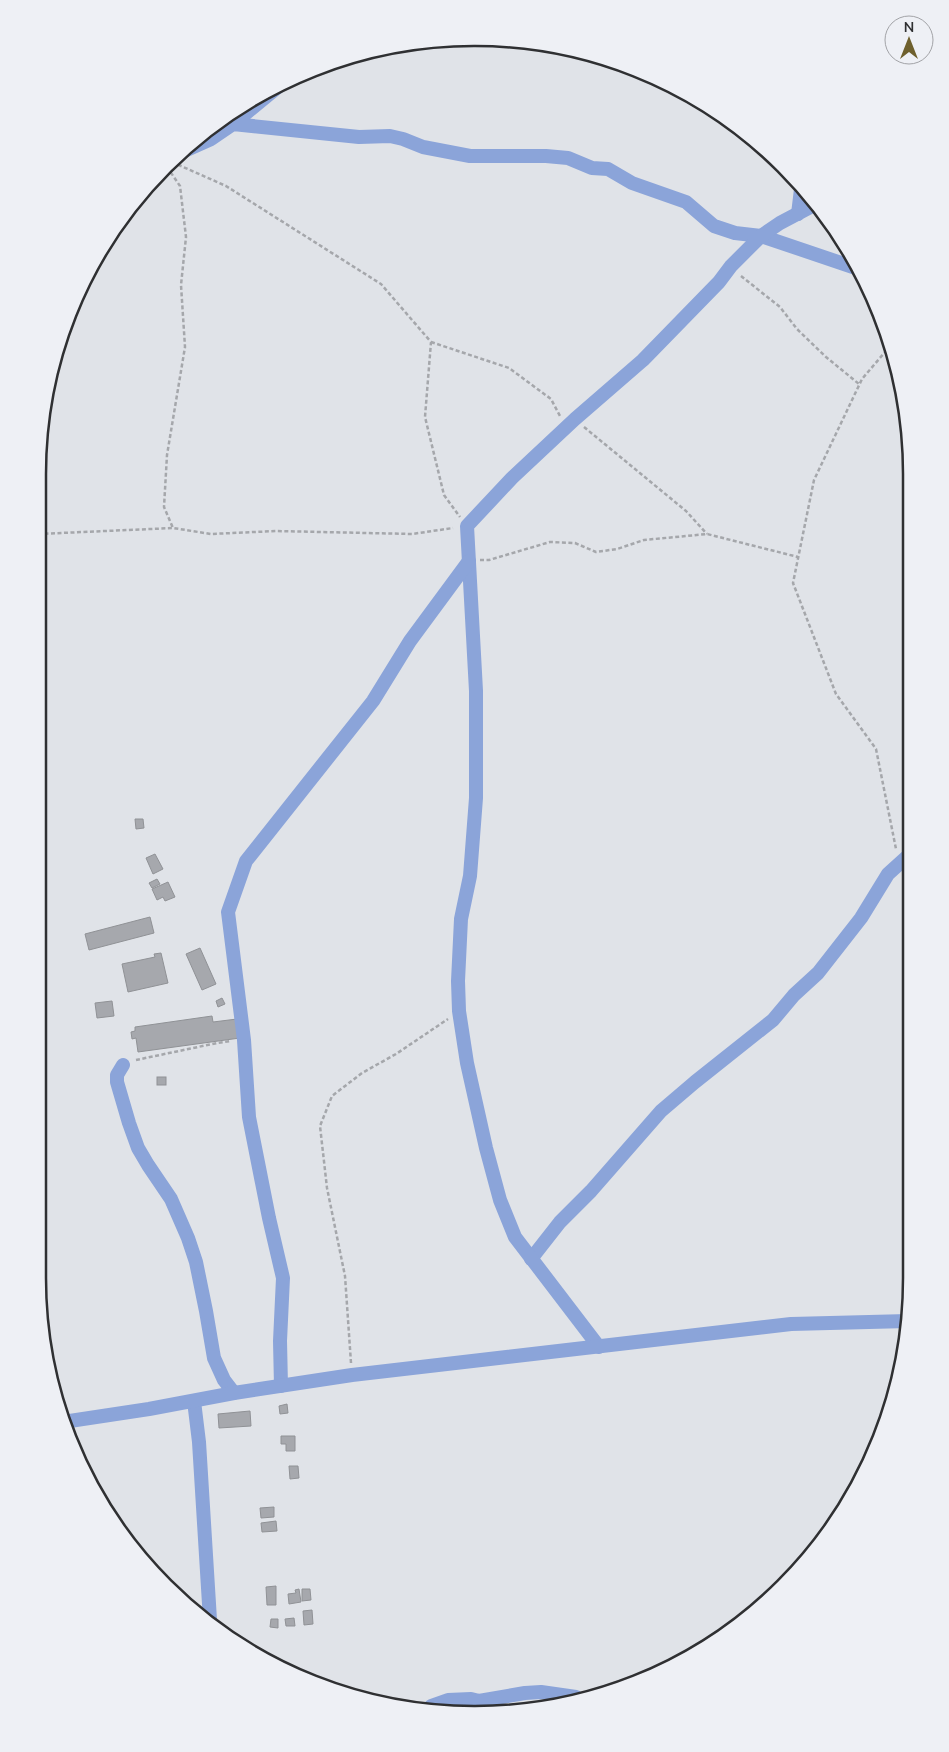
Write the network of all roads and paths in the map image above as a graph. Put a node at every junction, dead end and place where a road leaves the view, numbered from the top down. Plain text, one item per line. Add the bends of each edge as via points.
1 (249, 110) edge
2 (233, 124) junction
3 (207, 141) edge
4 (179, 165) edge
5 (171, 173) edge
6 (800, 197) edge
7 (809, 208) edge
8 (798, 214) junction
9 (761, 236) junction
10 (848, 265) edge
11 (731, 266) junction
12 (431, 342) junction
13 (885, 352) edge
14 (859, 384) junction
15 (570, 423) junction
16 (467, 526) junction
17 (173, 528) junction
18 (46, 534) edge
19 (707, 534) junction
20 (798, 557) junction
21 (469, 561) junction
22 (903, 855) edge
23 (903, 860) edge
24 (460, 1011) junction
25 (244, 1040) junction
26 (122, 1065) joint
27 (531, 1259) junction
28 (900, 1321) edge
29 (599, 1347) junction
30 (352, 1375) junction
31 (281, 1386) junction
32 (234, 1393) junction
33 (194, 1401) junction
34 (71, 1421) edge
35 (210, 1613) edge
36 (567, 1696) edge
37 (437, 1704) edge
38 (467, 1704) edge

1 - 2 street
2 - 3 street
2 - 9 street via 359,137 390,136 423,147 470,156 568,158 592,168 608,169 632,183 686,202 714,226 735,234
4 - 12 path via 226,186 381,284
5 - 17 path via 180,186 186,237 181,285 185,347 167,455 164,507
6 - 8 street
7 - 8 street
8 - 9 street
9 - 10 street
9 - 11 street
11 - 14 path via 780,308 802,335
11 - 15 street via 643,360
12 - 15 path via 509,368 551,399
12 - 16 path via 425,418 444,495
13 - 14 path
14 - 20 path via 814,480
15 - 16 street
15 - 19 path via 602,444 686,511
16 - 17 path via 412,534 276,531 210,534
16 - 21 street
17 - 18 path
19 - 20 path
19 - 21 path via 644,540 596,552 575,543 550,542 489,560
20 - 22 path via 793,584 836,694 876,748
21 - 24 street via 476,691 476,798 470,876 461,919
21 - 25 street via 410,641 373,701 246,860 228,912
23 - 27 street via 888,874 851,932 818,973 773,1020 661,1111 560,1222
24 - 27 street via 467,1062 500,1200 515,1237
24 - 30 path via 362,1073 332,1096 320,1126 327,1188 345,1276
25 - 26 path via 138,1059
25 - 31 street via 249,1117 283,1278
26 - 32 street via 117,1082 128,1124 138,1148 182,1221 196,1262 214,1358
27 - 29 street
28 - 29 street via 792,1324
29 - 30 street
30 - 31 street
31 - 32 street
32 - 33 street
33 - 34 street
33 - 35 street
36 - 38 street via 541,1692 514,1694
37 - 38 street via 448,1700

